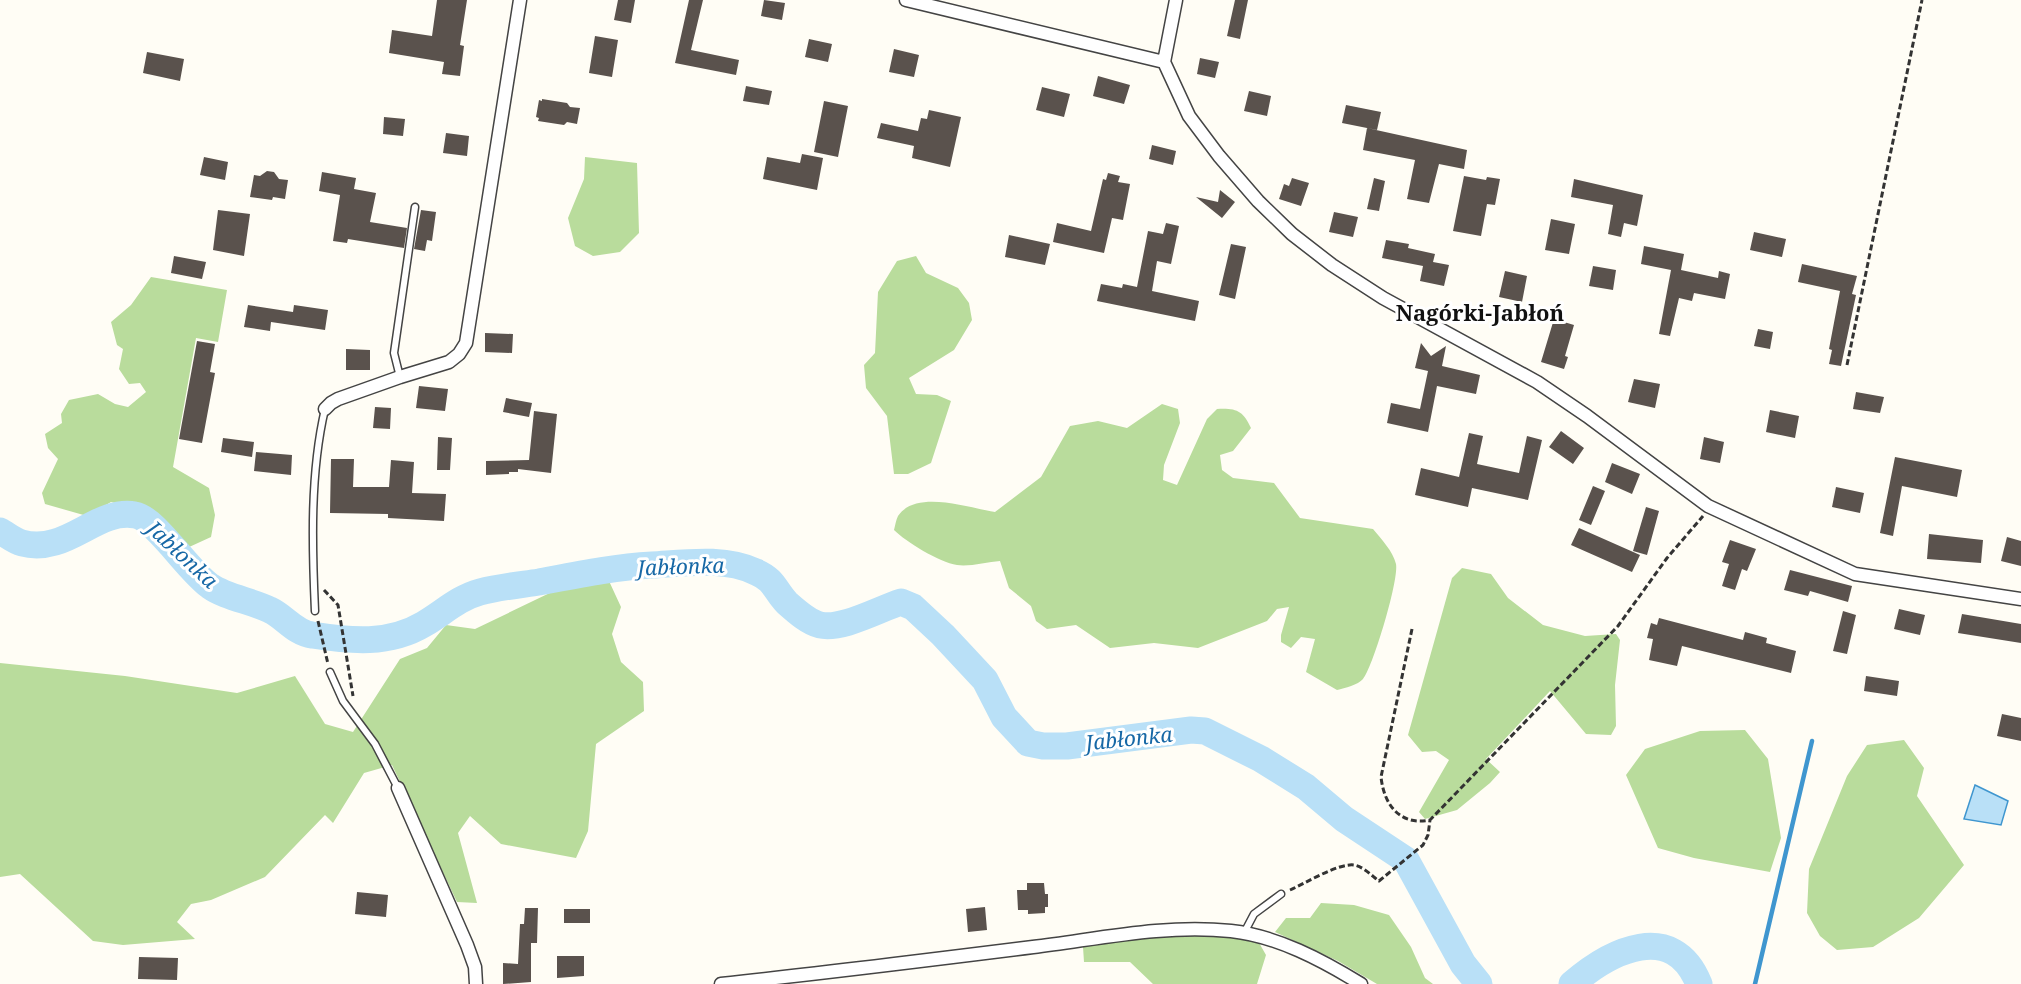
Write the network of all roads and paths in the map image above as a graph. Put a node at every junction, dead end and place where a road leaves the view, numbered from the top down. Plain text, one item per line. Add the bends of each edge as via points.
1 (520, 0) edge
2 (906, 0) edge
3 (1176, 0) edge
4 (1922, 0) edge
5 (1164, 62) junction
6 (416, 207) dead end
7 (1847, 365) dead end
8 (400, 377) junction
9 (325, 409) joint
10 (1708, 507) junction
11 (313, 580) junction
12 (2021, 599) edge
13 (315, 610) joint
14 (1412, 629) dead end
15 (330, 672) joint
16 (356, 719) junction
17 (398, 788) joint
18 (1430, 820) junction
19 (1281, 894) joint
20 (1244, 933) junction
21 (476, 984) edge
22 (722, 984) edge
23 (1361, 984) edge

1 - 8 street via 466,343 449,362
2 - 5 street
3 - 5 street
4 - 7 path
5 - 10 street via 1189,116 1258,201 1292,234 1383,298 1537,382
6 - 8 lane via 394,353
8 - 9 street via 338,399
9 - 11 lane via 319,435
10 - 12 street via 1855,574
10 - 18 path via 1618,626
11 - 13 lane
11 - 16 path via 338,605
13 - 15 path
14 - 18 path via 1381,777 1382,791 1397,814 1416,823
15 - 16 lane
16 - 17 lane via 375,744
17 - 21 street via 467,945
18 - 19 path via 1423,845 1379,881 1354,865
19 - 20 lane via 1254,914
20 - 22 street via 1192,928 1151,930
20 - 23 street via 1305,953

